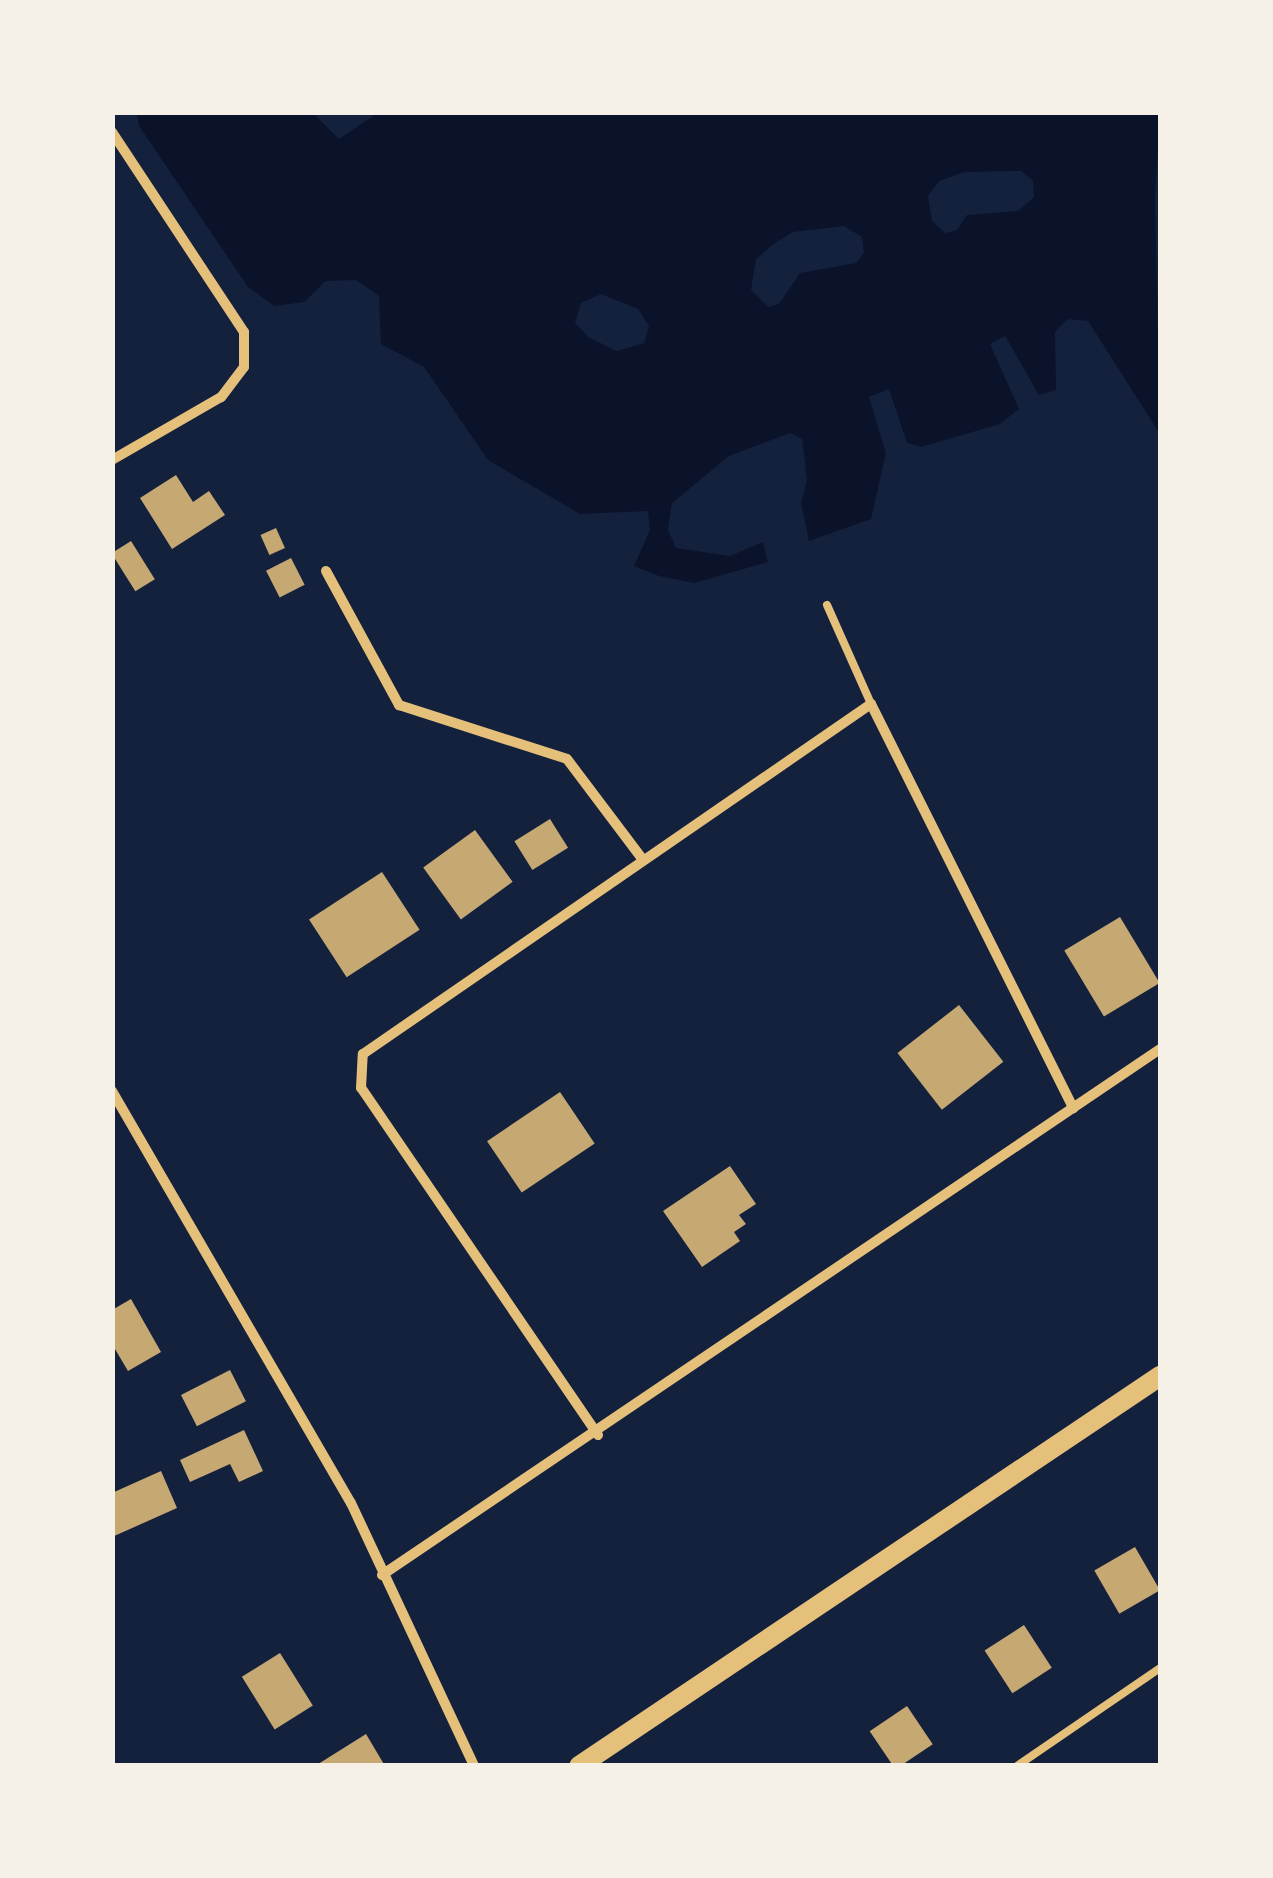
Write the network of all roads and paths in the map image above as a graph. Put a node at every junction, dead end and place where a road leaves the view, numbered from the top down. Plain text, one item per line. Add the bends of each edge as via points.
1 (112, 132) edge
2 (112, 460) edge
3 (326, 571) dead end
4 (827, 605) dead end
5 (870, 704) junction
6 (643, 860) junction
7 (1160, 1049) edge
8 (112, 1091) edge
9 (1074, 1108) junction
10 (1160, 1376) edge
11 (598, 1435) junction
12 (382, 1575) junction
13 (1160, 1668) edge
14 (474, 1766) edge
15 (580, 1766) edge
16 (1017, 1766) edge

1 - 2 street via 244,332 244,367 221,397
3 - 6 street via 399,705 566,759
4 - 5 lane
5 - 6 street
5 - 9 street
6 - 11 street via 364,1054 360,1088
7 - 9 street
8 - 12 street via 350,1502
9 - 11 street
10 - 15 main road
11 - 12 street
12 - 14 street
13 - 16 lane

